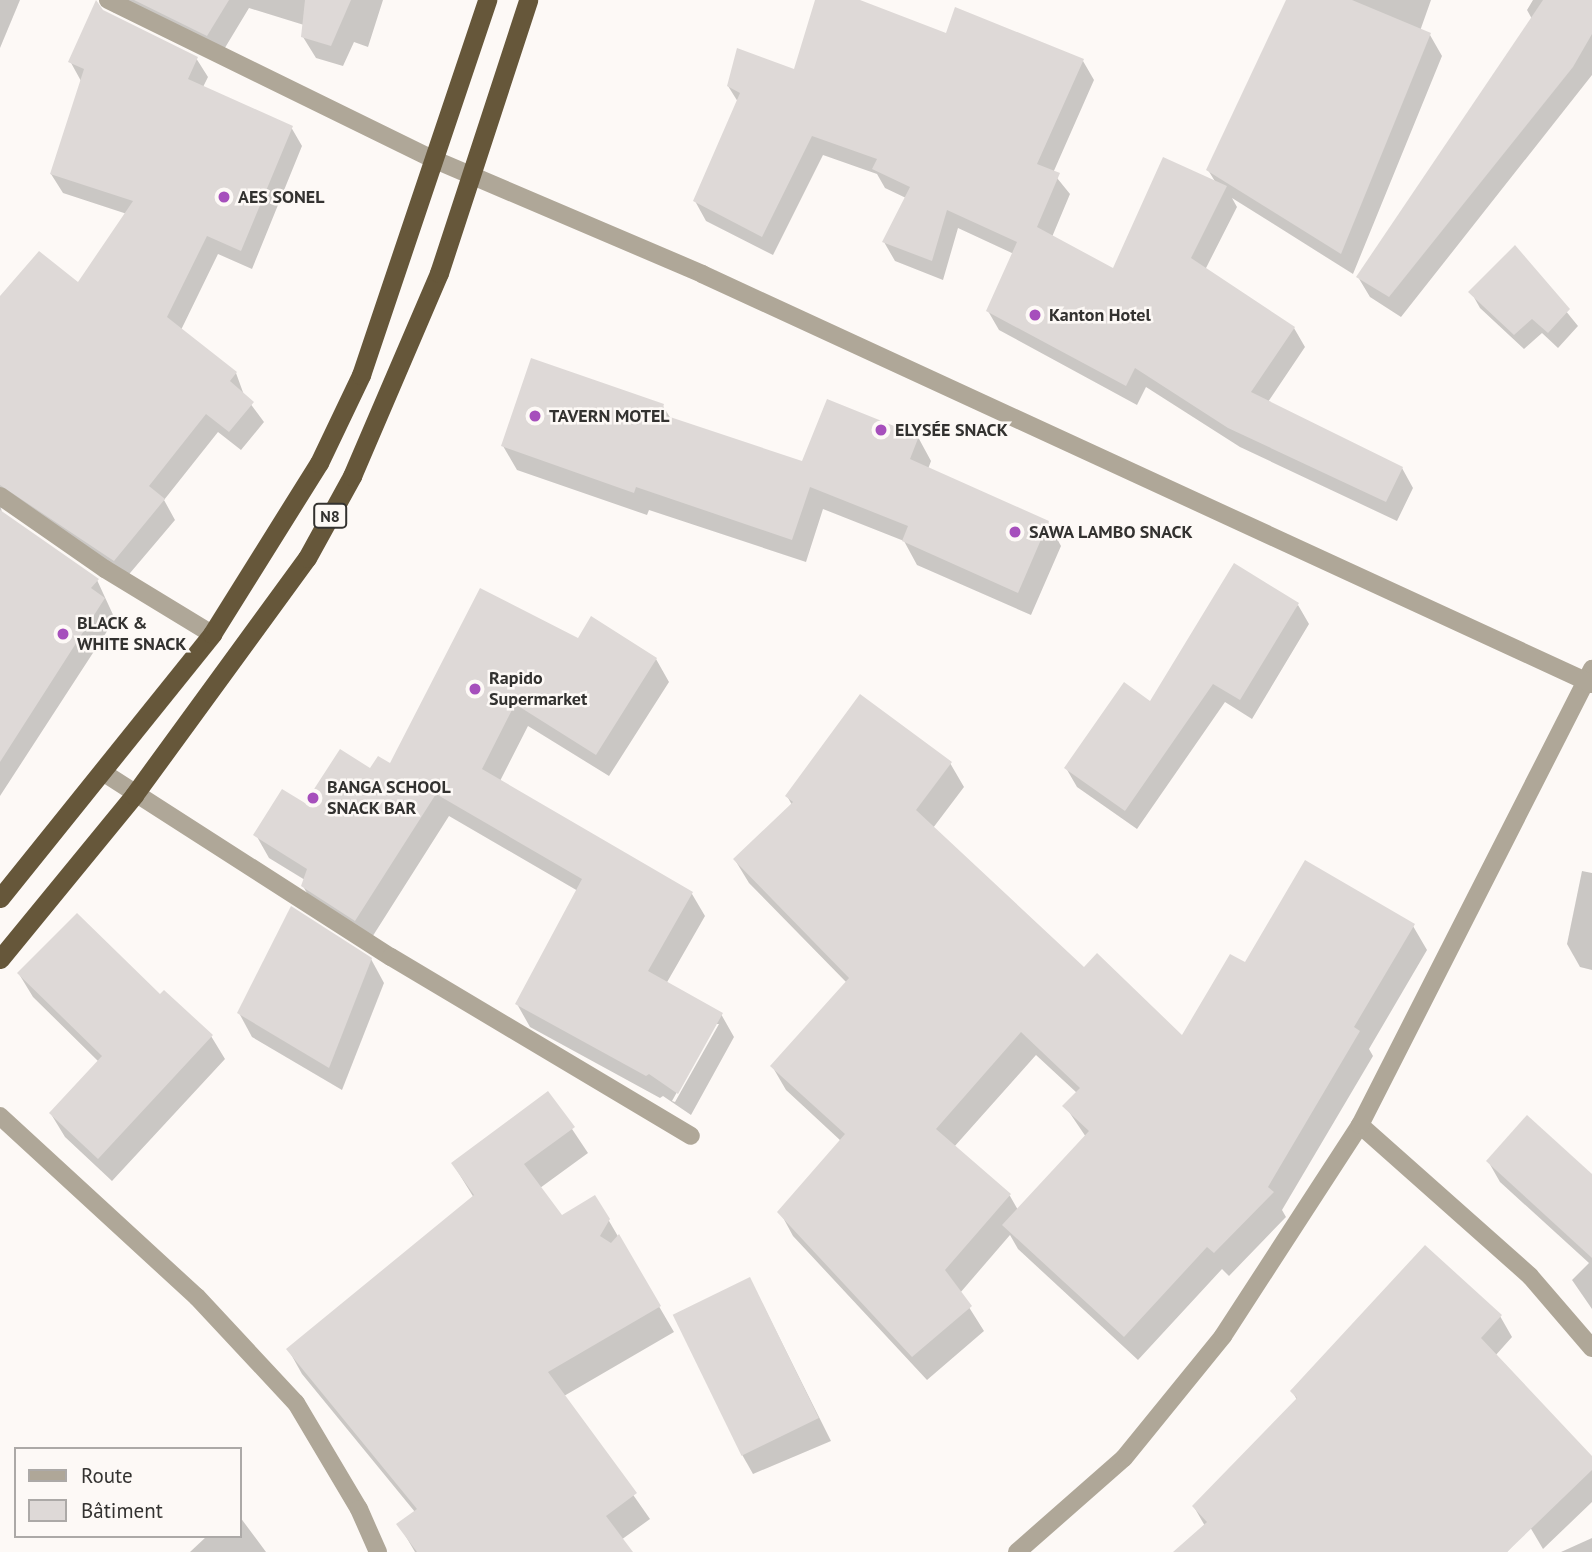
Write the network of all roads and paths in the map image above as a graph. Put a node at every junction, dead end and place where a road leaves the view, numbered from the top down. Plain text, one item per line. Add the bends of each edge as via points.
1 (108, 0) edge
2 (487, 0) edge
3 (528, 0) edge
4 (433, 159) junction
5 (471, 175) junction
6 (0, 496) edge
7 (212, 634) junction
8 (1590, 678) edge
9 (104, 772) junction
10 (134, 795) junction
11 (0, 898) edge
12 (0, 959) edge
13 (0, 1116) edge
14 (1360, 1125) junction
15 (691, 1136) dead end
16 (1592, 1348) edge
17 (378, 1552) edge
18 (1017, 1552) edge

1 - 4 street
2 - 4 highway, N8
3 - 5 highway, N8
4 - 5 street
4 - 7 highway, N8 via 402,260 351,397 319,463
5 - 8 street via 702,274
5 - 10 highway, N8 via 434,285 352,476 307,558
6 - 7 street via 105,569
7 - 9 highway, N8
8 - 14 street
9 - 10 street
9 - 11 highway, N8
10 - 12 highway, N8
10 - 15 street via 391,957
13 - 17 street via 197,1297 296,1403 359,1509
14 - 16 street via 1530,1276
14 - 18 street via 1223,1336 1124,1458

